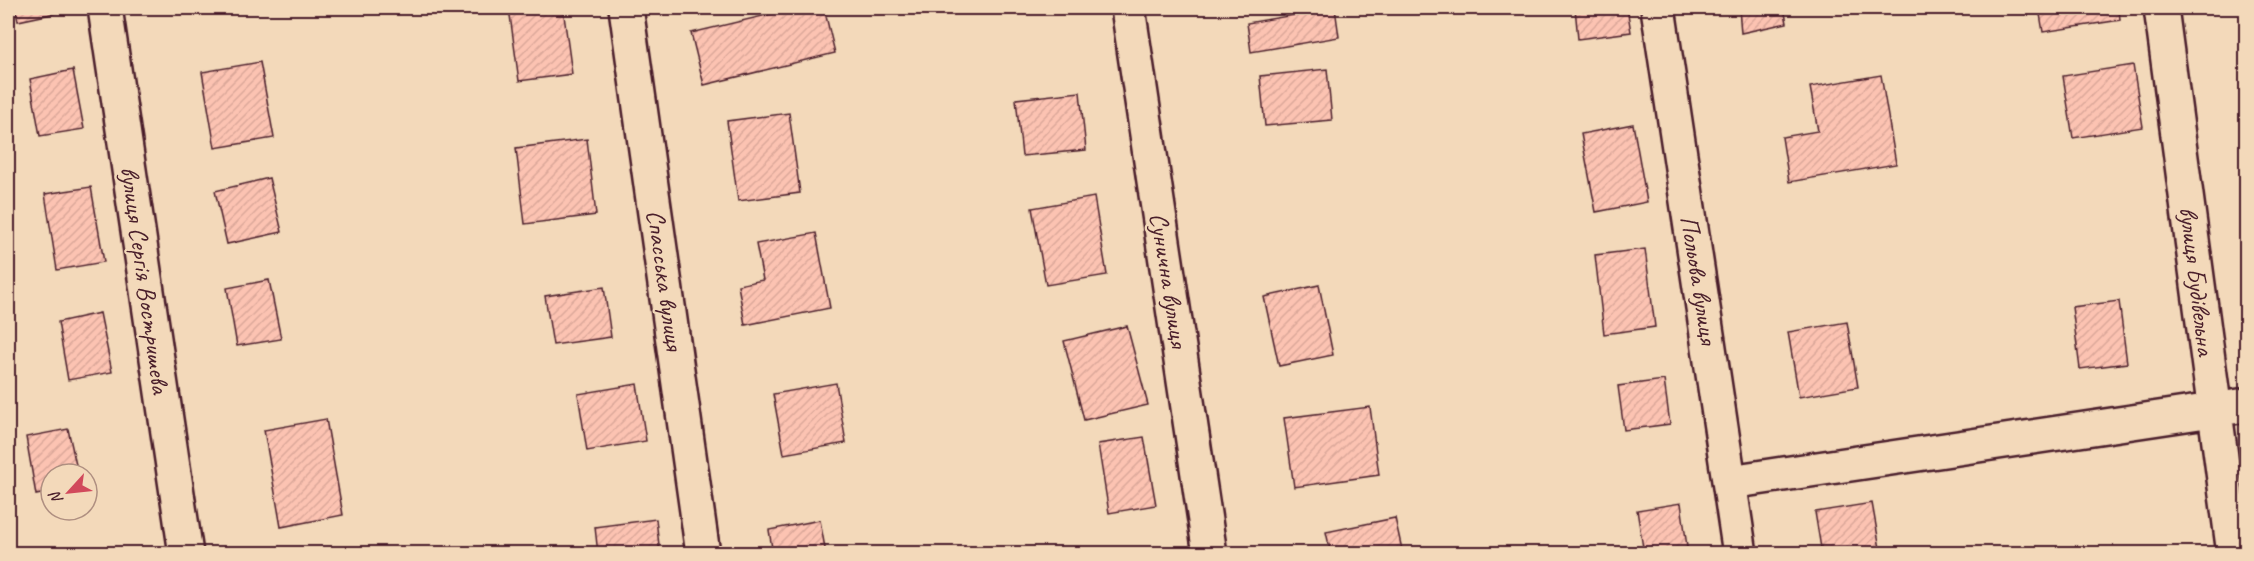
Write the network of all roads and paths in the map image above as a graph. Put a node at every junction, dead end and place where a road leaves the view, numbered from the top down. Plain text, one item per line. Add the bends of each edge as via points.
1 (105, 8) edge
2 (626, 8) edge
3 (1128, 8) edge
4 (1658, 8) edge
5 (2161, 8) edge
6 (2247, 405) edge
7 (2214, 410) junction
8 (1730, 482) junction
9 (186, 554) edge
10 (704, 554) edge
11 (1210, 554) edge
12 (1740, 554) edge
13 (2234, 554) edge

1 - 9 street, вулиця Сергія Востришева
2 - 10 street, Спасська вулиця
3 - 11 street, Сунична вулиця
4 - 8 street, Польова вулиця
5 - 7 street, вулиця Будівельна
6 - 7 street
7 - 8 street
7 - 13 street, вулиця Будівельна
8 - 12 street, Польова вулиця

